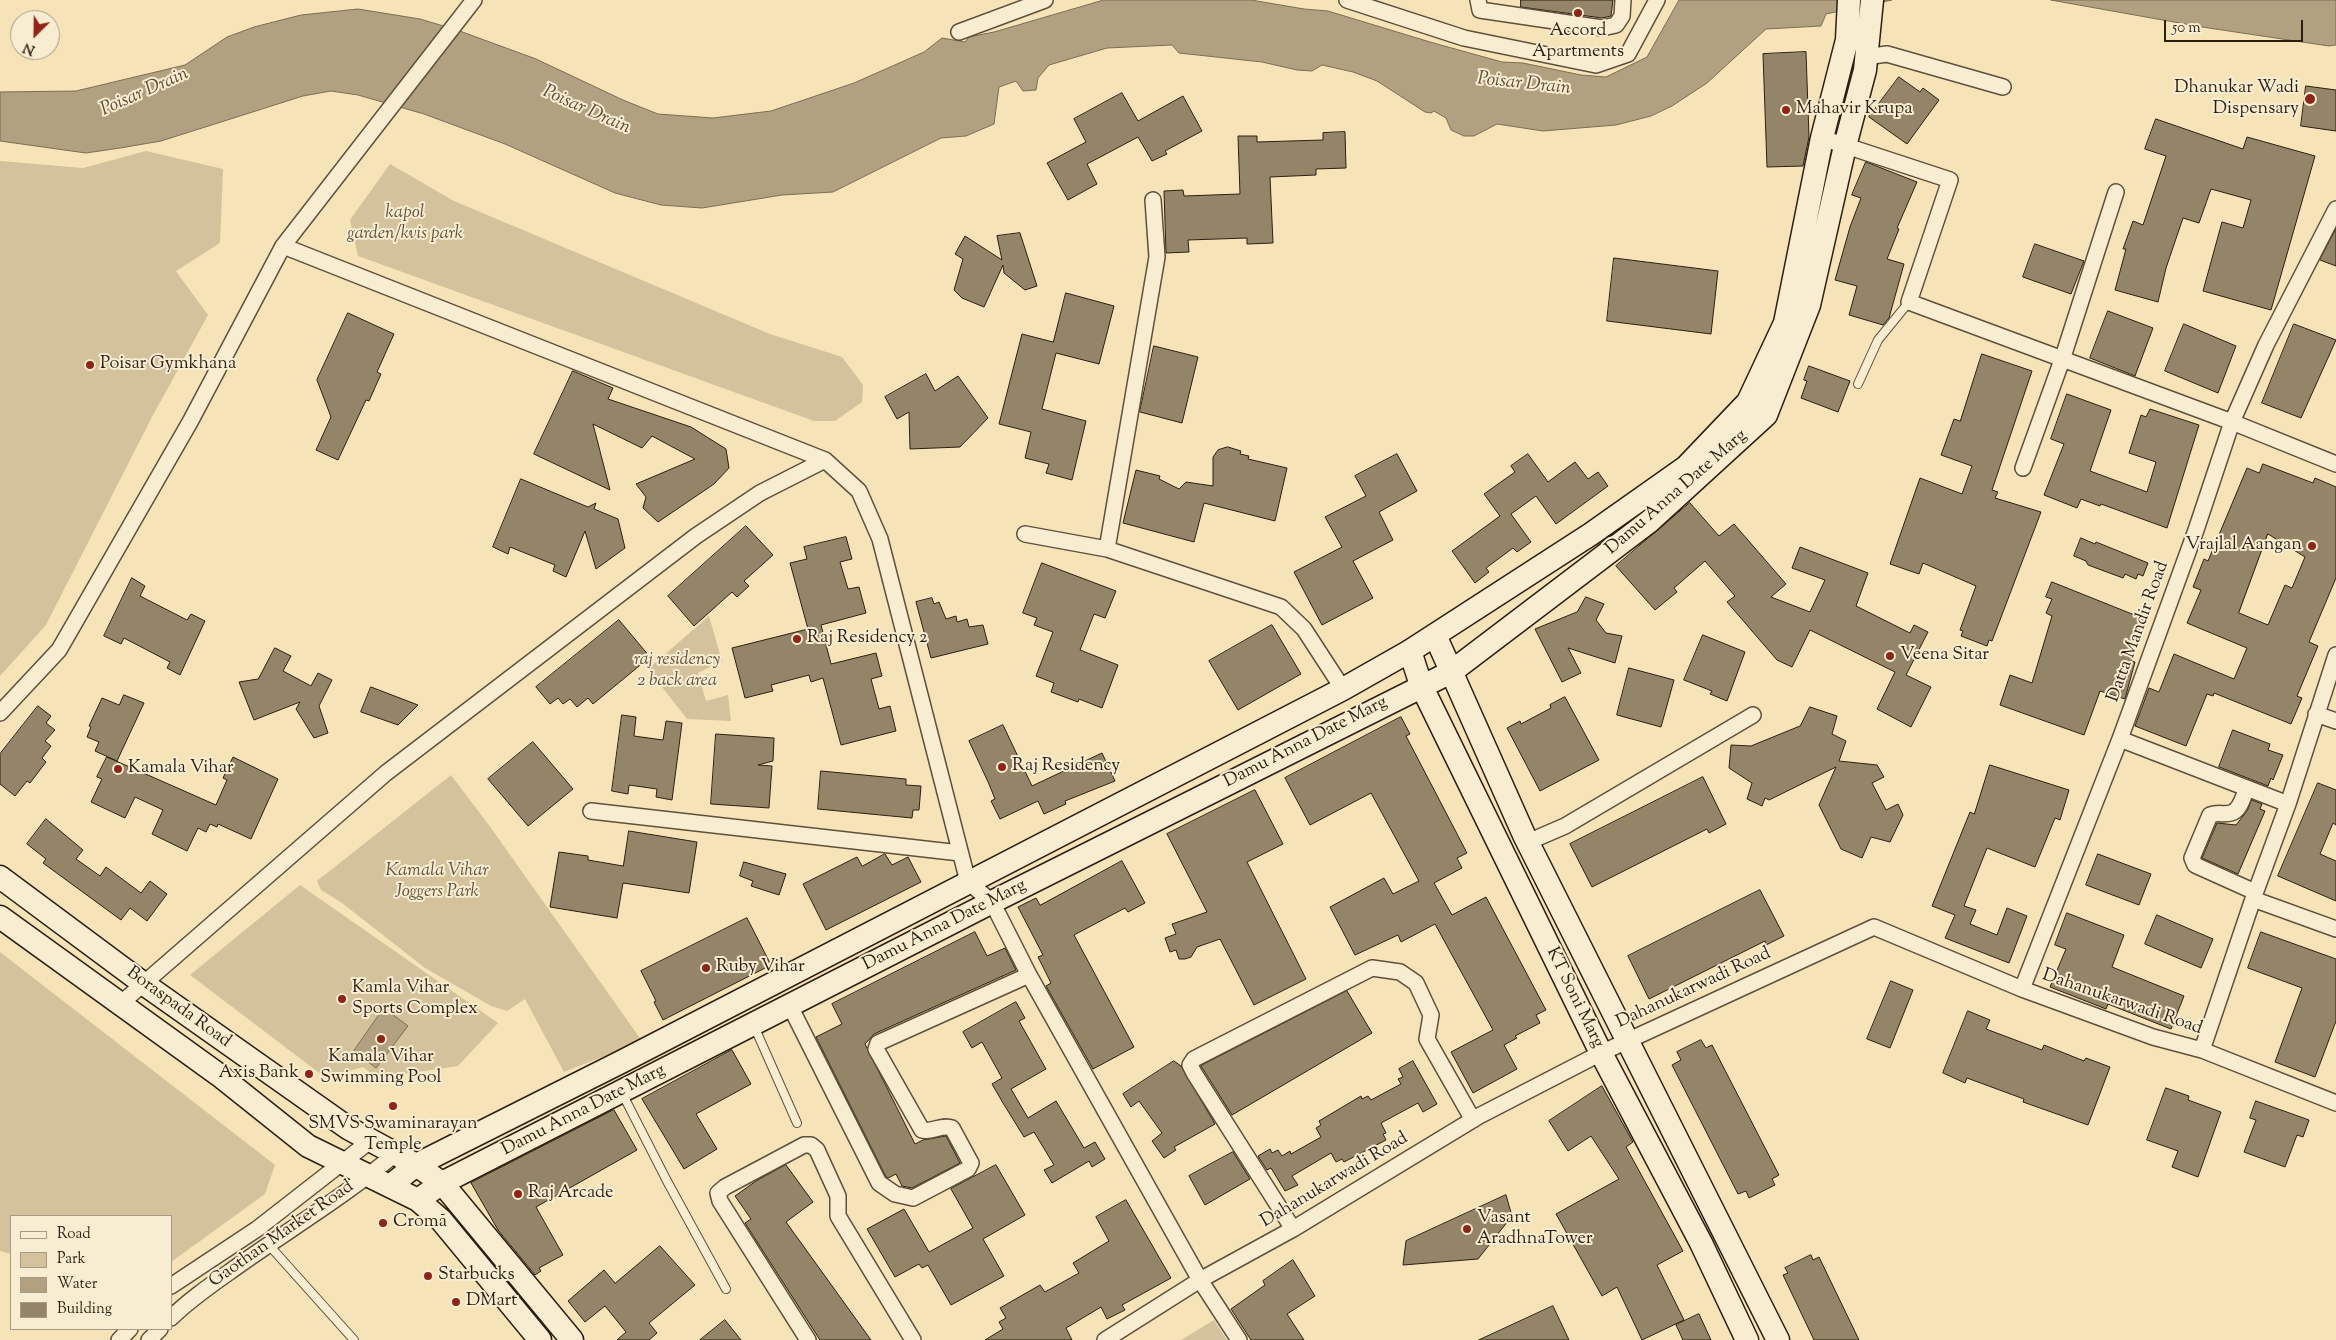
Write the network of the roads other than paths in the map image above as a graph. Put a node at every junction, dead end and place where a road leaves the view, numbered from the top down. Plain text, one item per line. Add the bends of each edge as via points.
1 (474, 0) edge
2 (1045, 0) edge
3 (1347, 0) edge
4 (1478, 0) edge
5 (1623, 0) edge
6 (1658, 0) edge
7 (1849, 0) edge
8 (1872, 0) edge
9 (958, 32) dead end
10 (1861, 44) junction
11 (2003, 87) dead end
12 (1822, 138) junction
13 (1845, 146) junction
14 (2116, 192) dead end
15 (1153, 200) dead end
16 (2336, 209) edge
17 (283, 246) junction
18 (1909, 302) junction
19 (2062, 360) junction
20 (1858, 384) dead end
21 (2232, 422) junction
22 (825, 460) junction
23 (2336, 464) edge
24 (2023, 468) dead end
25 (1024, 534) dead end
26 (1107, 549) junction
27 (1435, 635) junction
28 (1410, 651) junction
29 (2336, 655) edge
30 (1451, 672) junction
31 (1421, 685) junction
32 (1343, 689) junction
33 (0, 713) edge
34 (2316, 714) junction
35 (1753, 715) dead end
36 (2336, 721) edge
37 (2120, 739) junction
38 (2247, 788) junction
39 (2288, 804) junction
40 (591, 811) dead end
41 (1528, 842) junction
42 (960, 853) junction
43 (0, 877) edge
44 (968, 882) junction
45 (2254, 896) junction
46 (992, 902) junction
47 (0, 916) edge
48 (2336, 929) edge
49 (1029, 975) junction
50 (144, 984) junction
51 (2022, 990) junction
52 (119, 1005) junction
53 (790, 1006) junction
54 (753, 1024) junction
55 (1628, 1041) junction
56 (659, 1042) junction
57 (2202, 1050) junction
58 (1601, 1053) junction
59 (672, 1066) junction
60 (622, 1093) junction
61 (2336, 1103) edge
62 (1473, 1120) junction
63 (797, 1123) dead end
64 (370, 1140) junction
65 (395, 1154) junction
66 (343, 1163) junction
67 (416, 1165) junction
68 (369, 1176) junction
69 (442, 1183) junction
70 (390, 1186) junction
71 (418, 1200) junction
72 (1294, 1228) junction
73 (241, 1239) junction
74 (268, 1244) junction
75 (253, 1254) junction
76 (1200, 1280) junction
77 (172, 1285) edge
78 (726, 1289) dead end
79 (172, 1317) edge
80 (159, 1330) edge
81 (149, 1340) edge
82 (354, 1340) edge
83 (540, 1340) edge
84 (572, 1340) edge
85 (808, 1340) edge
86 (912, 1340) edge
87 (1105, 1340) edge
88 (1239, 1340) edge
89 (1747, 1340) edge
90 (1778, 1340) edge

1 - 17 street
2 - 9 street
3 - 6 street via 1464,38 1596,64 1628,54
4 - 5 street via 1480,10 1602,28 1616,25 1622,16
7 - 10 street, Damu Anna Date Marg
8 - 10 street, Damu Anna Date Marg
10 - 11 street
10 - 12 street, Damu Anna Date Marg
10 - 13 street, Damu Anna Date Marg via 1865,70
12 - 13 street
12 - 27 street, Damu Anna Date Marg via 1785,324 1748,402 1686,467 1591,534
13 - 18 street via 1950,180
13 - 30 street, Damu Anna Date Marg via 1809,305 1766,415 1650,521
14 - 19 street
15 - 26 street via 1157,257
16 - 21 street, Datta Mandir Road via 2266,345
17 - 22 street
17 - 33 street via 190,422 59,650
18 - 19 street
18 - 20 lane via 1878,340
19 - 21 street
19 - 24 street
21 - 23 street
21 - 37 street, Datta Mandir Road
22 - 42 street via 859,491 880,539
22 - 50 street via 760,493 696,536 394,767
25 - 26 street
26 - 32 street via 1281,607 1304,629
27 - 28 street, Damu Anna Date Marg
27 - 30 street, KT Soni Marg
28 - 31 street, KT Soni Marg
28 - 32 street, Damu Anna Date Marg
29 - 34 street
30 - 31 street, Damu Anna Date Marg
30 - 41 street, KT Soni Marg
31 - 46 street, Damu Anna Date Marg
31 - 58 street, KT Soni Marg
32 - 44 street, Damu Anna Date Marg
34 - 36 street
34 - 39 street
35 - 41 street via 1565,826
37 - 38 street
37 - 51 street, Datta Mandir Road
38 - 39 street
38 - 45 street via 2238,809 2210,815 2192,858 2194,865
39 - 45 street
40 - 42 street
41 - 55 street, KT Soni Marg
42 - 44 street
43 - 50 street, Boraspada Road
44 - 46 street
44 - 56 street, Damu Anna Date Marg
45 - 48 street
45 - 57 street
46 - 49 street
46 - 53 street, Damu Anna Date Marg
47 - 52 street, Boraspada Road
49 - 53 street via 878,1043 876,1049 922,1130 944,1126 952,1128 971,1163 968,1168 913,1198 895,1194 879,1183
49 - 76 street
50 - 52 street
50 - 64 street, Boraspada Road via 348,1128
51 - 55 street, Dahanukarwadi Road via 1874,927
51 - 57 street, Dahanukarwadi Road via 2153,1037
52 - 66 street, Boraspada Road via 219,1075 308,1146
53 - 54 street, Damu Anna Date Marg
54 - 59 street, Damu Anna Date Marg
54 - 63 lane
55 - 58 street, Dahanukarwadi Road
55 - 90 street, KT Soni Marg
56 - 59 street
56 - 67 street, Damu Anna Date Marg
57 - 61 street, Dahanukarwadi Road
58 - 62 street, Dahanukarwadi Road
58 - 89 street, KT Soni Marg via 1701,1243
59 - 60 street, Damu Anna Date Marg
60 - 69 street, Damu Anna Date Marg
60 - 78 lane
62 - 72 street, Dahanukarwadi Road
62 - 72 street via 1427,1039 1431,1015 1416,983 1400,972 1372,968 1194,1059 1190,1065 1194,1073
64 - 65 street, Boraspada Road
64 - 66 street, Gaothan Market Road
65 - 67 street, Boraspada Road
65 - 68 street, Gaothan Market Road
66 - 68 street, Boraspada Road
66 - 73 street, Gaothan Market Road
67 - 69 street, Boraspada Road
67 - 70 street
68 - 70 street, Boraspada Road
68 - 74 street, Gaothan Market Road
69 - 71 street, Damu Anna Date Marg
69 - 84 street, Boraspada Road
70 - 71 street, Boraspada Road
71 - 83 street, Boraspada Road via 441,1220
72 - 76 street, Dahanukarwadi Road
73 - 75 street
73 - 77 street, Gaothan Market Road
74 - 75 street, Gaothan Market Road
74 - 82 lane
75 - 79 street, Gaothan Market Road
76 - 87 street, Dahanukarwadi Road
76 - 88 street
80 - 81 street
85 - 86 street via 718,1193 804,1145 811,1145 817,1150 838,1196 838,1216

